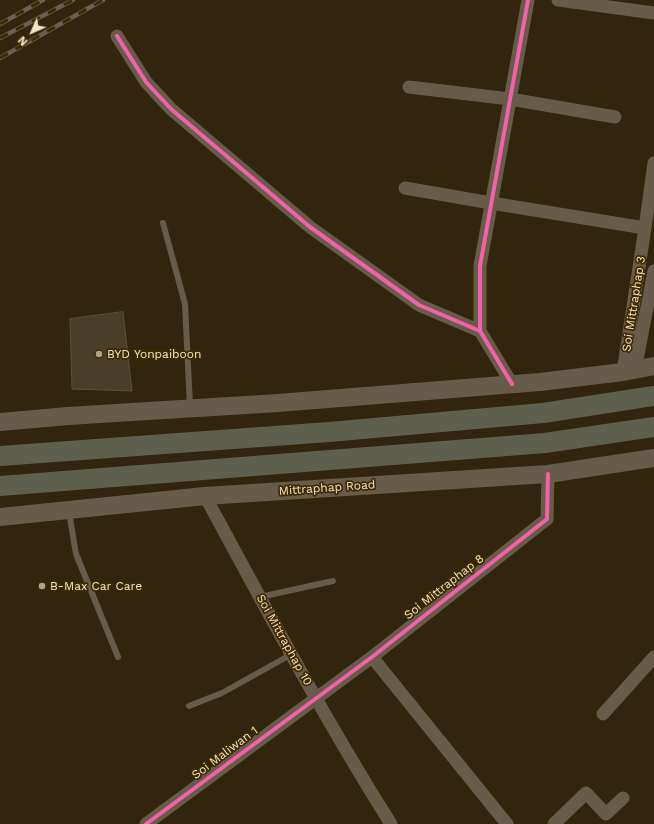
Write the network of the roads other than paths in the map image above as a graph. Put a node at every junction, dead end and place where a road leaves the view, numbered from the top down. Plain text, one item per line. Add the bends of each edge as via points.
1 (528, 0) edge
2 (558, 0) edge
3 (654, 13) edge
4 (117, 36) dead end
5 (409, 87) dead end
6 (510, 99) junction
7 (615, 117) dead end
8 (654, 163) edge
9 (405, 188) dead end
10 (491, 203) junction
11 (163, 223) dead end
12 (645, 228) junction
13 (654, 271) edge
14 (480, 331) junction
15 (654, 366) edge
16 (629, 371) junction
17 (512, 384) junction
18 (654, 396) edge
19 (190, 408) junction
20 (0, 422) edge
21 (654, 427) edge
22 (0, 456) edge
23 (654, 458) edge
24 (548, 474) junction
25 (0, 486) edge
26 (205, 496) junction
27 (68, 510) junction
28 (0, 517) edge
29 (333, 581) dead end
30 (260, 598) junction
31 (292, 654) junction
32 (372, 656) junction
33 (118, 657) dead end
34 (654, 657) edge
35 (316, 698) junction
36 (189, 706) dead end
37 (603, 714) dead end
38 (623, 798) dead end
39 (146, 824) edge
40 (392, 824) edge
41 (507, 824) edge
42 (554, 824) edge

1 - 6 street
2 - 3 street
4 - 14 street via 146,82 171,109 310,227 419,305
5 - 6 street
6 - 7 street
6 - 10 street
8 - 12 street, Soi Mittraphap 3
9 - 10 street
10 - 12 street
10 - 14 street via 480,266
11 - 19 lane via 185,304
12 - 16 street, Soi Mittraphap 3
13 - 16 street
14 - 17 street
15 - 16 main road
16 - 17 main road
17 - 19 main road
18 - 22 main road via 542,413 329,432
19 - 20 main road
21 - 25 main road via 545,443
23 - 24 main road, Mittraphap Road
24 - 26 main road, Mittraphap Road
24 - 32 street, Soi Mittraphap 8 via 547,519
26 - 27 main road, Mittraphap Road
26 - 30 street, Soi Mittraphap 10
27 - 28 main road, Mittraphap Road
27 - 33 lane via 76,554
29 - 30 lane
30 - 31 street, Soi Mittraphap 10
31 - 35 street, Soi Mittraphap 10
31 - 36 lane via 222,693
32 - 35 street, Soi Mittraphap 8
32 - 41 street
34 - 37 street
35 - 39 street, Soi Maliwan 1
35 - 40 street, Soi Mittraphap 10
38 - 42 street via 606,814 586,793

